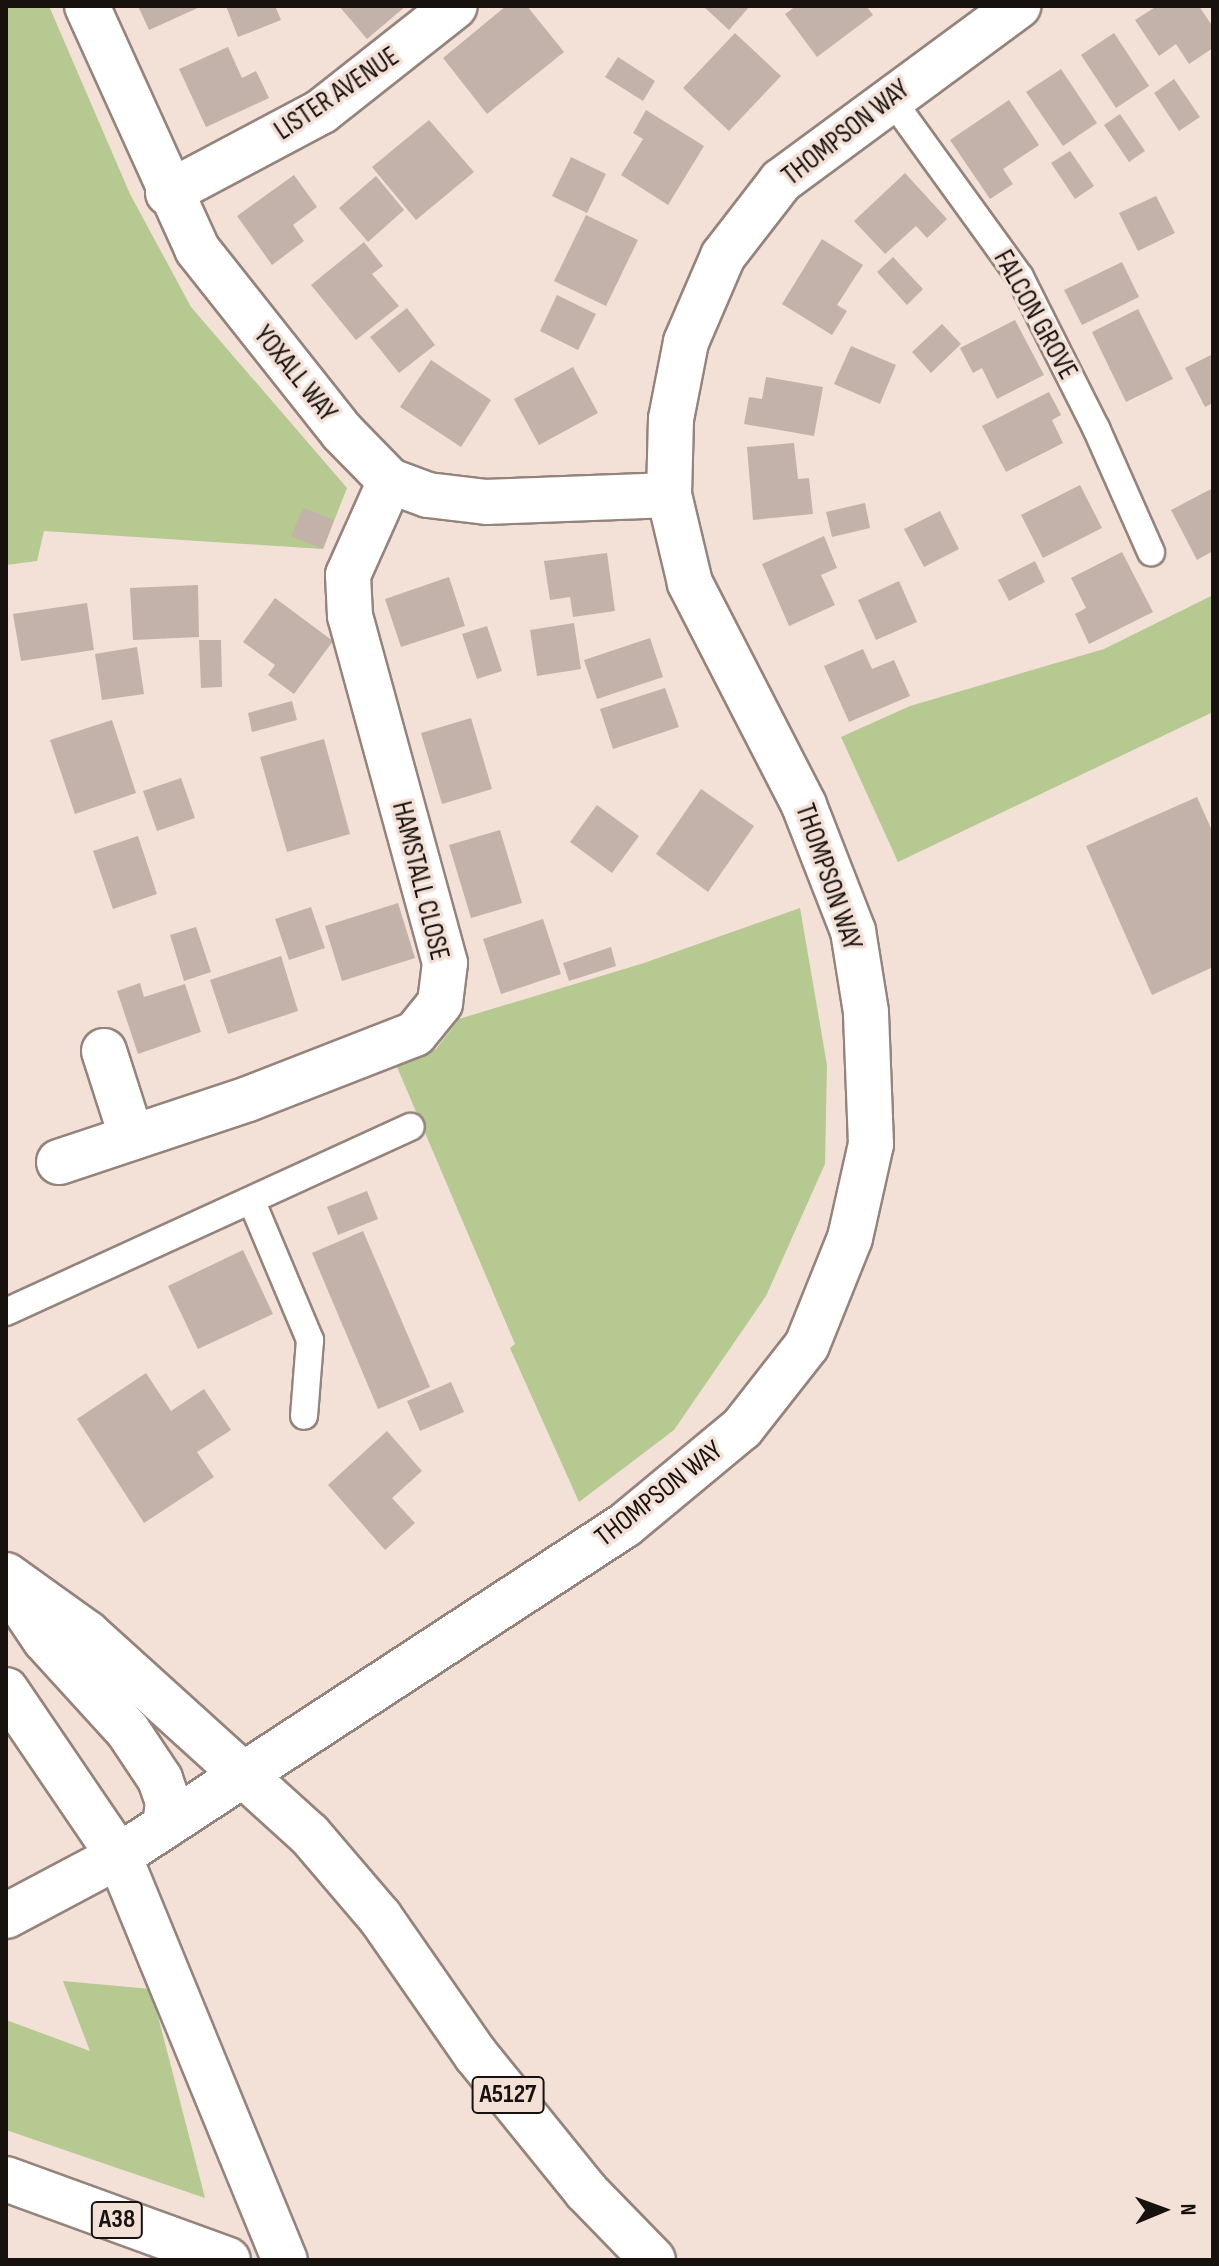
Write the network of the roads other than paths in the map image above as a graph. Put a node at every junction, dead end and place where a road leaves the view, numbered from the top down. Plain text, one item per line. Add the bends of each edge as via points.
1 (87, 6) edge
2 (455, 6) edge
3 (1018, 6) edge
4 (889, 96) junction
5 (168, 193) junction
6 (390, 481) junction
7 (669, 495) junction
8 (1151, 552) dead end
9 (104, 1051) dead end
10 (411, 1127) dead end
11 (132, 1138) junction
12 (59, 1162) dead end
13 (252, 1202) junction
14 (6, 1312) edge
15 (304, 1416) dead end
16 (6, 1575) edge
17 (6, 1582) edge
18 (6, 1690) edge
19 (245, 1776) junction
20 (165, 1826) junction
21 (119, 1856) junction
22 (6, 1916) edge
23 (6, 2179) edge
24 (228, 2260) edge
25 (285, 2260) edge
26 (653, 2260) edge

1 - 5 main road, YOXALL WAY
2 - 5 main road, LISTER AVENUE via 322,111
3 - 4 main road, THOMPSON WAY
4 - 7 main road, THOMPSON WAY via 781,181 723,256 686,342 671,419
4 - 8 lane, FALCON GROVE via 1020,277
5 - 6 main road, YOXALL WAY via 197,249 243,310 342,432
6 - 7 main road, YOXALL WAY via 428,495 487,502
6 - 11 main road, HAMSTALL CLOSE via 348,575 350,616 445,963 440,1003 415,1034
7 - 19 main road, THOMPSON WAY via 690,583 804,805 853,931 866,1012 871,1144 850,1238 807,1345 742,1428 625,1525
9 - 11 main road
10 - 13 lane
11 - 12 main road, HAMSTALL CLOSE
13 - 14 lane
13 - 15 lane via 310,1340
16 - 19 main road, A5127 via 87,1633
17 - 20 main road via 45,1640 128,1731 160,1779 168,1802
18 - 21 main road
19 - 20 main road, THOMPSON WAY
19 - 26 main road, A5127 via 309,1834 380,1917 476,2055 586,2191
20 - 21 main road, THOMPSON WAY
21 - 22 main road, THOMPSON WAY
21 - 25 main road
23 - 24 main road, A38

